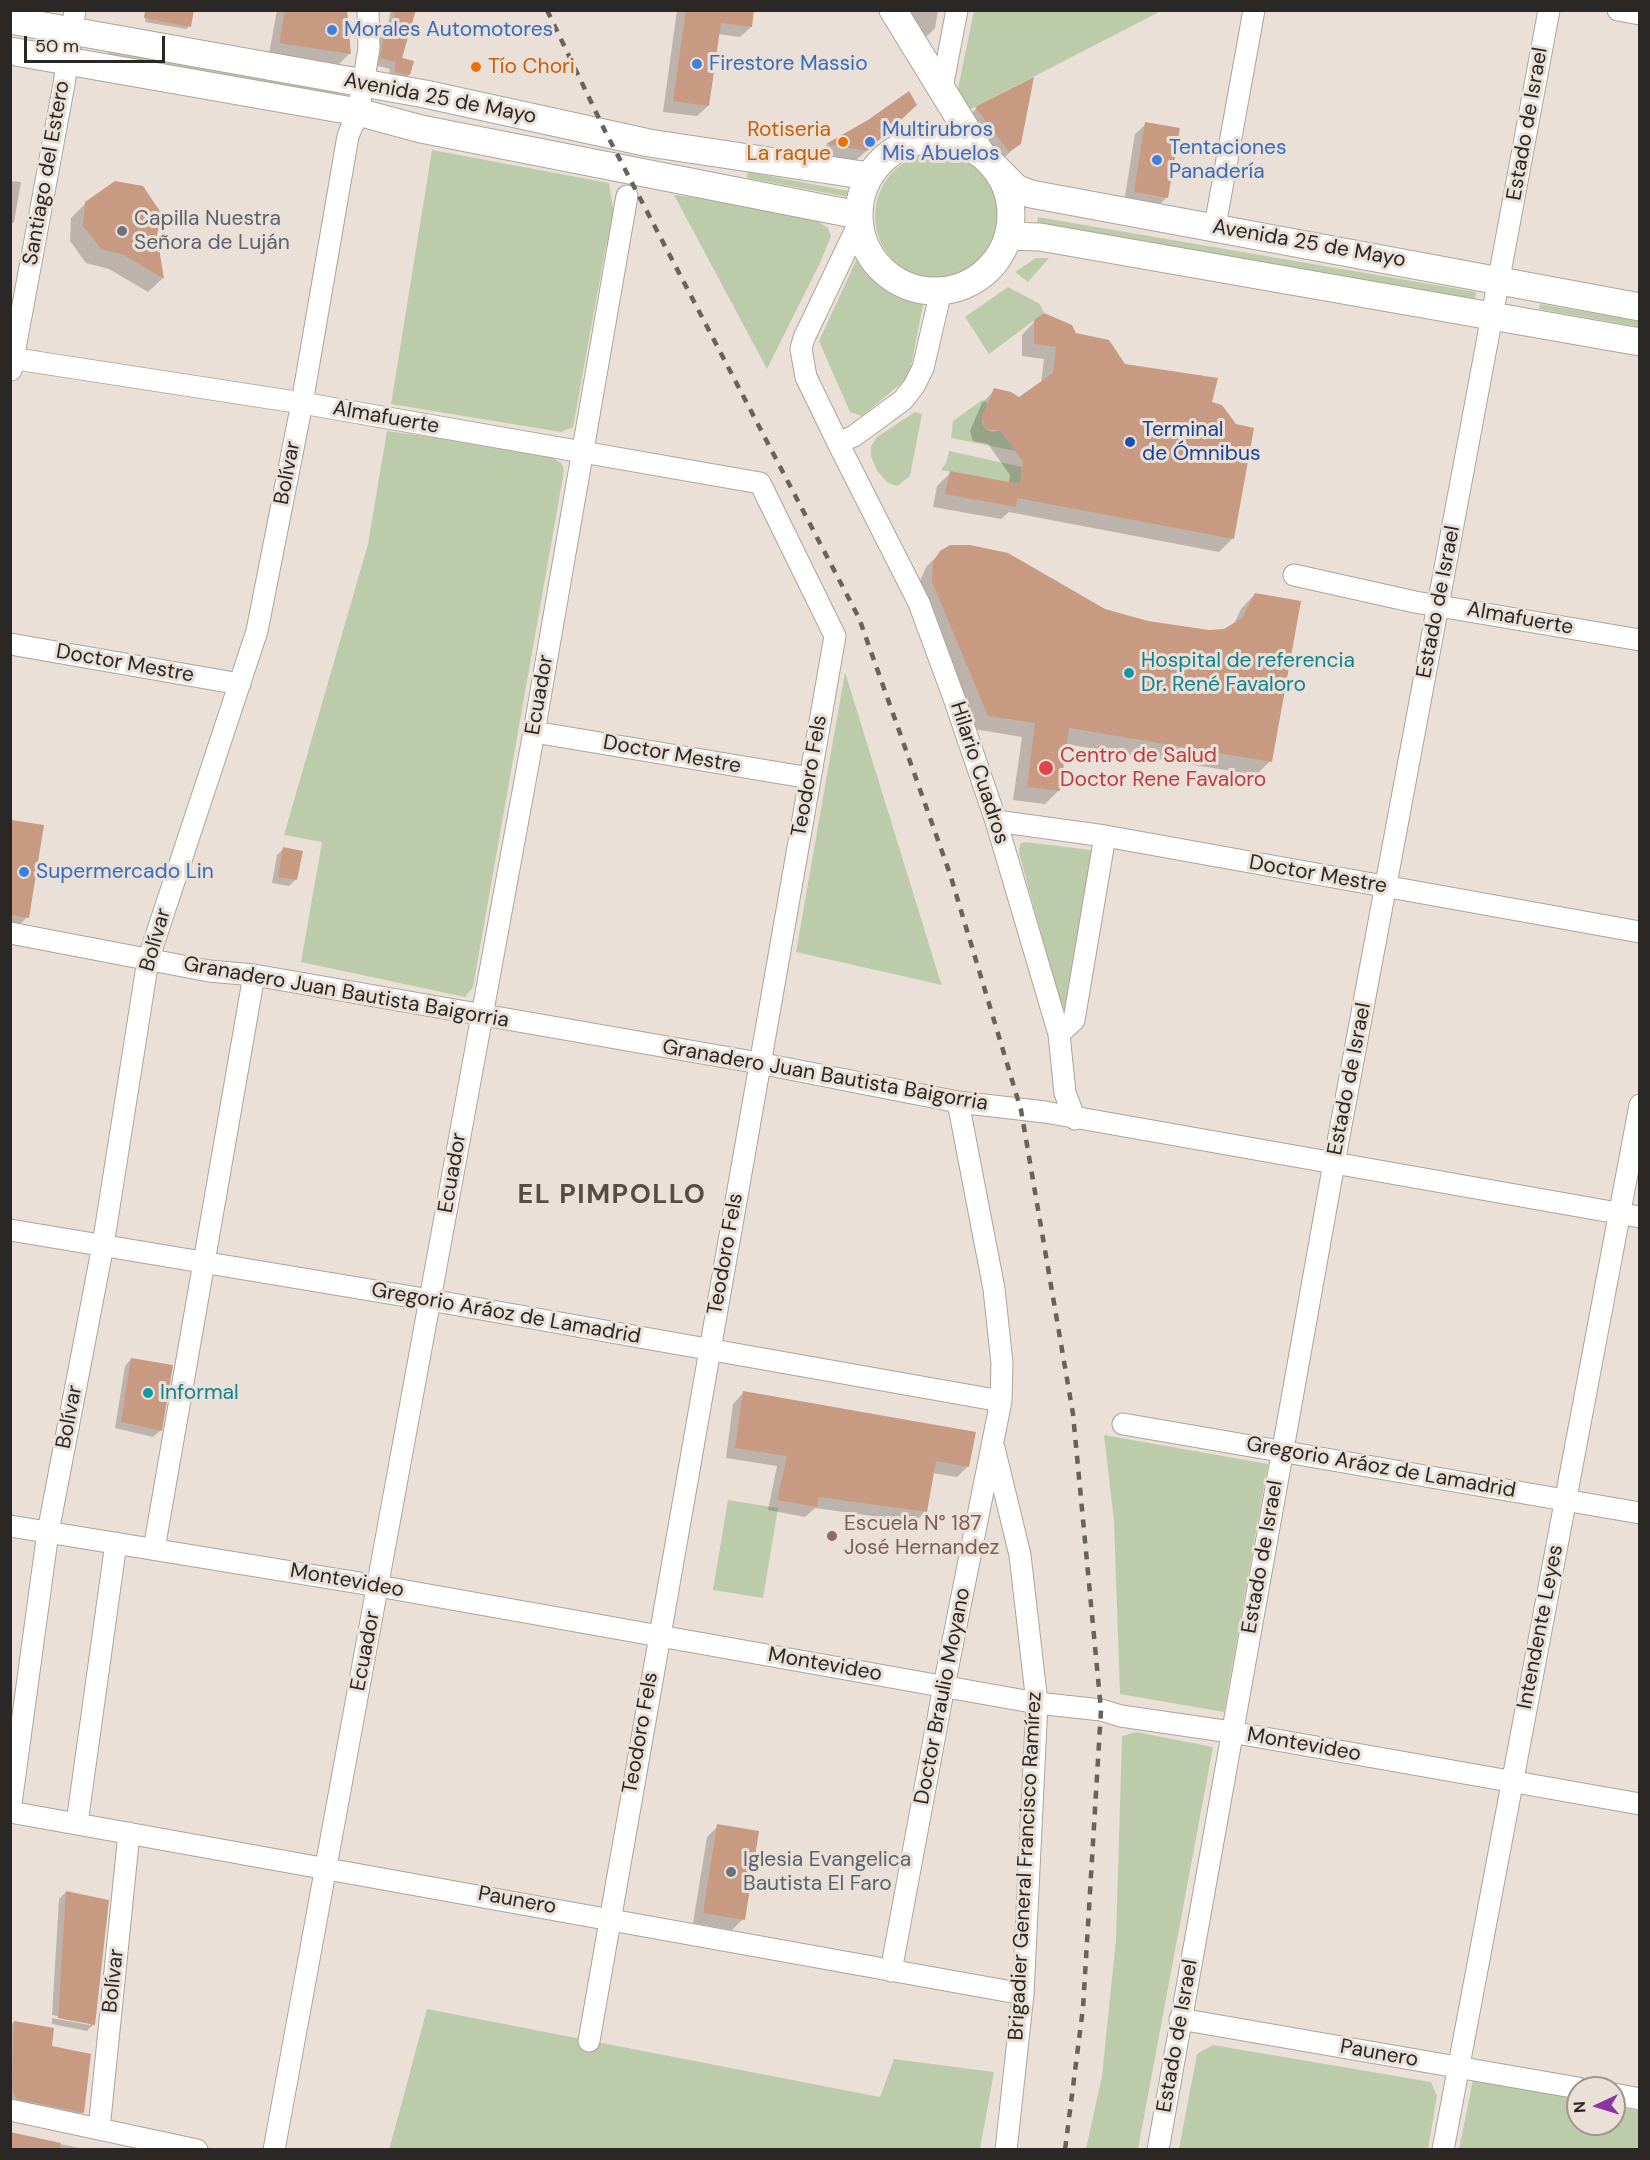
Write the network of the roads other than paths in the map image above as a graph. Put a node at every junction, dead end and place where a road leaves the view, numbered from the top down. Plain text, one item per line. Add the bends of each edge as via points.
1 (368, 10) edge
2 (893, 10) edge
3 (957, 10) edge
4 (1254, 10) edge
5 (1549, 10) edge
6 (1618, 10) edge
7 (1640, 14) edge
8 (10, 20) edge
9 (73, 21) edge
10 (10, 51) edge
11 (66, 60) junction
12 (363, 84) junction
13 (941, 93) junction
14 (358, 112) junction
15 (925, 139) junction
16 (986, 159) junction
17 (869, 176) junction
18 (627, 196) dead end
19 (859, 219) junction
20 (1215, 226) junction
21 (1008, 236) junction
22 (1500, 280) junction
23 (941, 291) junction
24 (1640, 307) edge
25 (1492, 317) junction
26 (1640, 342) edge
27 (11, 362) edge
28 (302, 403) junction
29 (838, 443) junction
30 (581, 453) junction
31 (760, 483) joint
32 (1294, 574) dead end
33 (1438, 605) junction
34 (1640, 640) edge
35 (10, 644) edge
36 (240, 684) junction
37 (534, 732) junction
38 (810, 778) junction
39 (996, 821) junction
40 (1105, 836) junction
41 (1386, 887) junction
42 (1640, 932) edge
43 (10, 933) edge
44 (148, 960) junction
45 (254, 975) junction
46 (482, 1016) junction
47 (1059, 1034) junction
48 (759, 1063) junction
49 (958, 1102) junction
50 (1640, 1105) edge
51 (1075, 1119) junction
52 (1334, 1163) junction
53 (1629, 1215) edge
54 (10, 1230) edge
55 (103, 1245) junction
56 (204, 1261) junction
57 (430, 1300) junction
58 (709, 1349) junction
59 (1001, 1401) junction
60 (1123, 1424) dead end
61 (993, 1442) junction
62 (1282, 1451) junction
63 (1565, 1500) junction
64 (1640, 1513) edge
65 (10, 1526) edge
66 (48, 1532) junction
67 (116, 1543) junction
68 (154, 1549) junction
69 (378, 1586) junction
70 (658, 1635) junction
71 (944, 1686) junction
72 (1037, 1703) junction
73 (1231, 1732) junction
74 (1511, 1784) junction
75 (1640, 1804) edge
76 (10, 1811) edge
77 (76, 1823) junction
78 (129, 1833) junction
79 (326, 1868) junction
80 (609, 1918) junction
81 (891, 1971) junction
82 (1023, 1994) junction
83 (1180, 2019) junction
84 (589, 2041) dead end
85 (1458, 2067) junction
86 (1566, 2086) edge
87 (10, 2110) edge
88 (99, 2129) junction
89 (197, 2150) edge
90 (274, 2150) edge
91 (1006, 2150) edge
92 (1158, 2150) edge
93 (1443, 2150) edge

1 - 12 street, Bolívar via 369,48
2 - 13 main road
3 - 13 street
4 - 20 street
5 - 22 street, Estado de Israel
6 - 7 street
8 - 9 main road, Avenida 25 de Mayo
9 - 11 street, Santiago del Estero
9 - 12 main road, Avenida 25 de Mayo
10 - 11 main road, Avenida 25 de Mayo
11 - 14 main road, Avenida 25 de Mayo
11 - 27 street, Santiago del Estero
12 - 14 street, Bolívar
12 - 17 main road, Avenida 25 de Mayo via 648,143
13 - 15 main road via 942,113 936,129
13 - 16 main road
14 - 19 main road, Avenida 25 de Mayo via 421,129
14 - 28 street, Bolívar via 348,136
15 - 16 main road, Avenida 25 de Mayo via 960,143
15 - 17 main road, Avenida 25 de Mayo via 893,151
16 - 20 main road, Avenida 25 de Mayo via 1017,189 1030,194
16 - 21 main road, Avenida 25 de Mayo via 1001,177 1008,196
17 - 19 main road, Avenida 25 de Mayo via 861,194
18 - 30 street, Ecuador
19 - 23 main road, Avenida 25 de Mayo via 866,248 889,276 905,285
19 - 29 street, Hilario Cuadros via 801,349 806,377
20 - 22 main road, Avenida 25 de Mayo
21 - 23 main road, Avenida 25 de Mayo via 993,264 978,277
21 - 25 main road, Avenida 25 de Mayo via 1041,237
22 - 24 main road, Avenida 25 de Mayo
22 - 25 street, Estado de Israel
23 - 29 street via 923,368 914,386 903,400
25 - 26 main road, Avenida 25 de Mayo
25 - 33 street, Estado de Israel
27 - 28 street, Almafuerte
28 - 30 street, Almafuerte
28 - 36 street, Bolívar via 257,631
29 - 39 street, Hilario Cuadros via 920,603
30 - 31 street, Almafuerte
30 - 37 street, Ecuador
31 - 38 street, Teodoro Fels via 835,636
32 - 33 street, Almafuerte
33 - 34 street, Almafuerte
33 - 41 street, Estado de Israel
35 - 36 street, Doctor Mestre
36 - 44 street, Bolívar
37 - 38 street, Doctor Mestre
37 - 46 street, Ecuador
38 - 48 street, Teodoro Fels
39 - 40 street, Doctor Mestre
39 - 47 street, Hilario Cuadros
40 - 41 street, Doctor Mestre
40 - 47 street via 1074,1020
41 - 42 street, Doctor Mestre
41 - 52 street, Estado de Israel
43 - 44 street, Granadero Juan Bautista Baigorria
44 - 45 street, Granadero Juan Bautista Baigorria
44 - 55 street, Bolívar
45 - 46 street, Granadero Juan Bautista Baigorria
45 - 56 street
46 - 48 street, Granadero Juan Bautista Baigorria
46 - 57 street, Ecuador
47 - 51 street, Hilario Cuadros via 1065,1093
48 - 49 street, Granadero Juan Bautista Baigorria
48 - 58 street, Teodoro Fels
49 - 51 street, Granadero Juan Bautista Baigorria
49 - 59 street, Doctor Braulio Moyano via 994,1289 1002,1363
50 - 53 street, Intendente Leyes
51 - 52 street, Granadero Juan Bautista Baigorria
52 - 53 street, Granadero Juan Bautista Baigorria
52 - 62 street, Estado de Israel
53 - 63 street, Intendente Leyes
54 - 55 street, Gregorio Aráoz de Lamadrid
55 - 56 street, Gregorio Aráoz de Lamadrid
55 - 66 street, Bolívar
56 - 57 street, Gregorio Aráoz de Lamadrid
56 - 68 street
57 - 58 street, Gregorio Aráoz de Lamadrid
57 - 69 street, Ecuador
58 - 59 street, Gregorio Aráoz de Lamadrid
58 - 70 street, Teodoro Fels
59 - 61 street, Doctor Braulio Moyano
60 - 62 street, Gregorio Aráoz de Lamadrid
61 - 71 street, Doctor Braulio Moyano
61 - 72 street, Brigadier General Francisco Ramírez via 1020,1556
62 - 63 street, Gregorio Aráoz de Lamadrid
62 - 73 street, Estado de Israel
63 - 64 street, Gregorio Aráoz de Lamadrid
63 - 74 street, Intendente Leyes
65 - 66 street, Montevideo
66 - 67 street, Montevideo
66 - 76 street, Bolívar
67 - 68 street, Montevideo
67 - 77 street
68 - 69 street, Montevideo
69 - 70 street, Montevideo
69 - 79 street, Ecuador
70 - 71 street, Montevideo
70 - 80 street, Teodoro Fels
71 - 72 street, Montevideo
71 - 81 street, Doctor Braulio Moyano
72 - 73 street, Montevideo
72 - 82 street, Brigadier General Francisco Ramírez
73 - 74 street, Montevideo
73 - 83 street, Estado de Israel
74 - 75 street, Montevideo
74 - 85 street, Intendente Leyes
76 - 77 street, Paunero
77 - 78 street, Paunero
78 - 79 street, Paunero
78 - 88 street, Bolívar
79 - 80 street, Paunero
79 - 90 street, Ecuador
80 - 81 street, Paunero
80 - 84 street, Teodoro Fels
81 - 82 street, Paunero
82 - 91 street, Brigadier General Francisco Ramírez
83 - 85 street, Paunero
83 - 92 street, Estado de Israel
85 - 86 street, Paunero
85 - 93 street, Intendente Leyes
87 - 88 street
88 - 89 street

